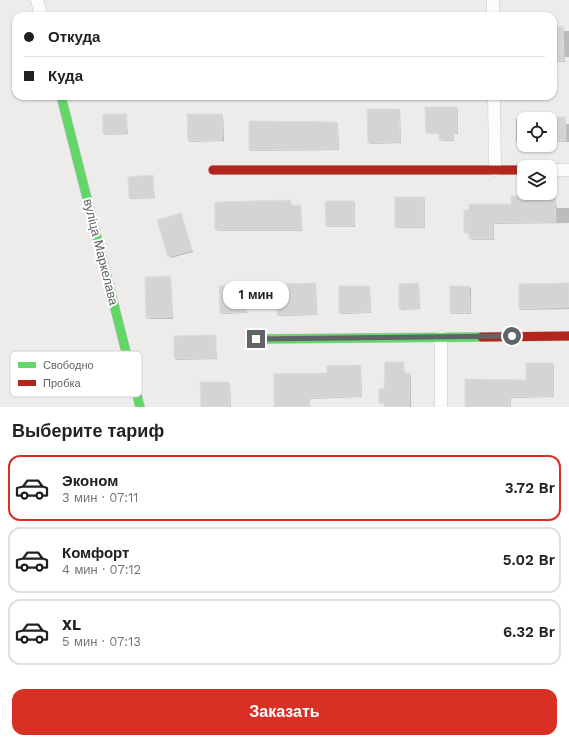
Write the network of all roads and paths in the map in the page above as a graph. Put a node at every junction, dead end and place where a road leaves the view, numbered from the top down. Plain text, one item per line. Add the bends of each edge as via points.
1 (37, 0) edge
2 (493, 0) edge
3 (40, 12) edge
4 (493, 12) edge
5 (63, 100) edge
6 (494, 100) edge
7 (213, 170) dead end
8 (495, 170) junction
9 (517, 170) edge
10 (557, 170) edge
11 (569, 170) edge
12 (569, 336) edge
13 (441, 337) junction
14 (256, 339) dead end
15 (126, 351) edge
16 (137, 397) edge
17 (140, 407) edge
18 (442, 407) edge

1 - 3 street
2 - 4 street
5 - 15 street, вуліца Маркелава
6 - 8 street
7 - 8 street
8 - 9 street
10 - 11 street
12 - 13 street
13 - 14 street
13 - 18 street
16 - 17 street, вуліца Маркелава

